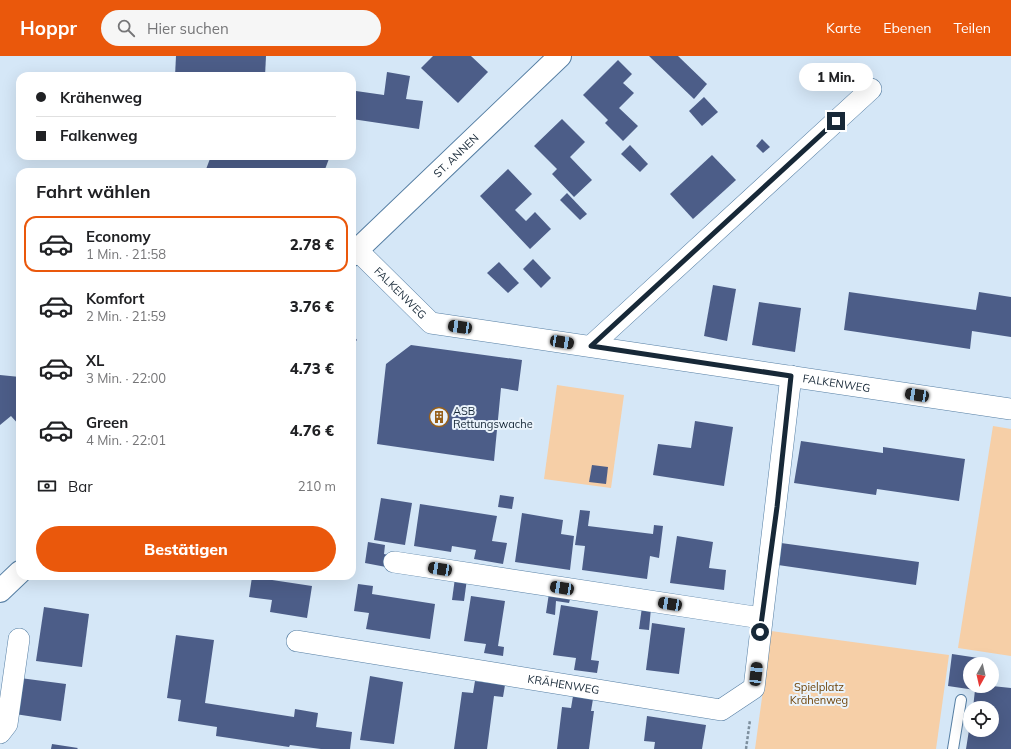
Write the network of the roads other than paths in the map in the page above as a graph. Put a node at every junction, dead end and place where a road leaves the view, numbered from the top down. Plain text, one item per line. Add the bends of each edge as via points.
1 (560, 56) edge
2 (871, 89) dead end
3 (356, 251) edge
4 (356, 253) edge
5 (591, 346) junction
6 (791, 376) junction
7 (1011, 409) edge
8 (394, 562) dead end
9 (16, 576) edge
10 (0, 591) edge
11 (761, 618) junction
12 (19, 639) dead end
13 (297, 641) dead end
14 (961, 700) dead end
15 (0, 733) edge
16 (953, 749) edge

1 - 3 main road, ST. ANNEN
2 - 5 street
4 - 5 street, FALKENWEG via 431,323
5 - 6 street, FALKENWEG
6 - 7 street, FALKENWEG
6 - 11 street, KRÄHENWEG via 777,507
8 - 11 street
9 - 10 main road
11 - 13 street, KRÄHENWEG via 754,688 721,710
12 - 15 street via 7,724
14 - 16 lane

